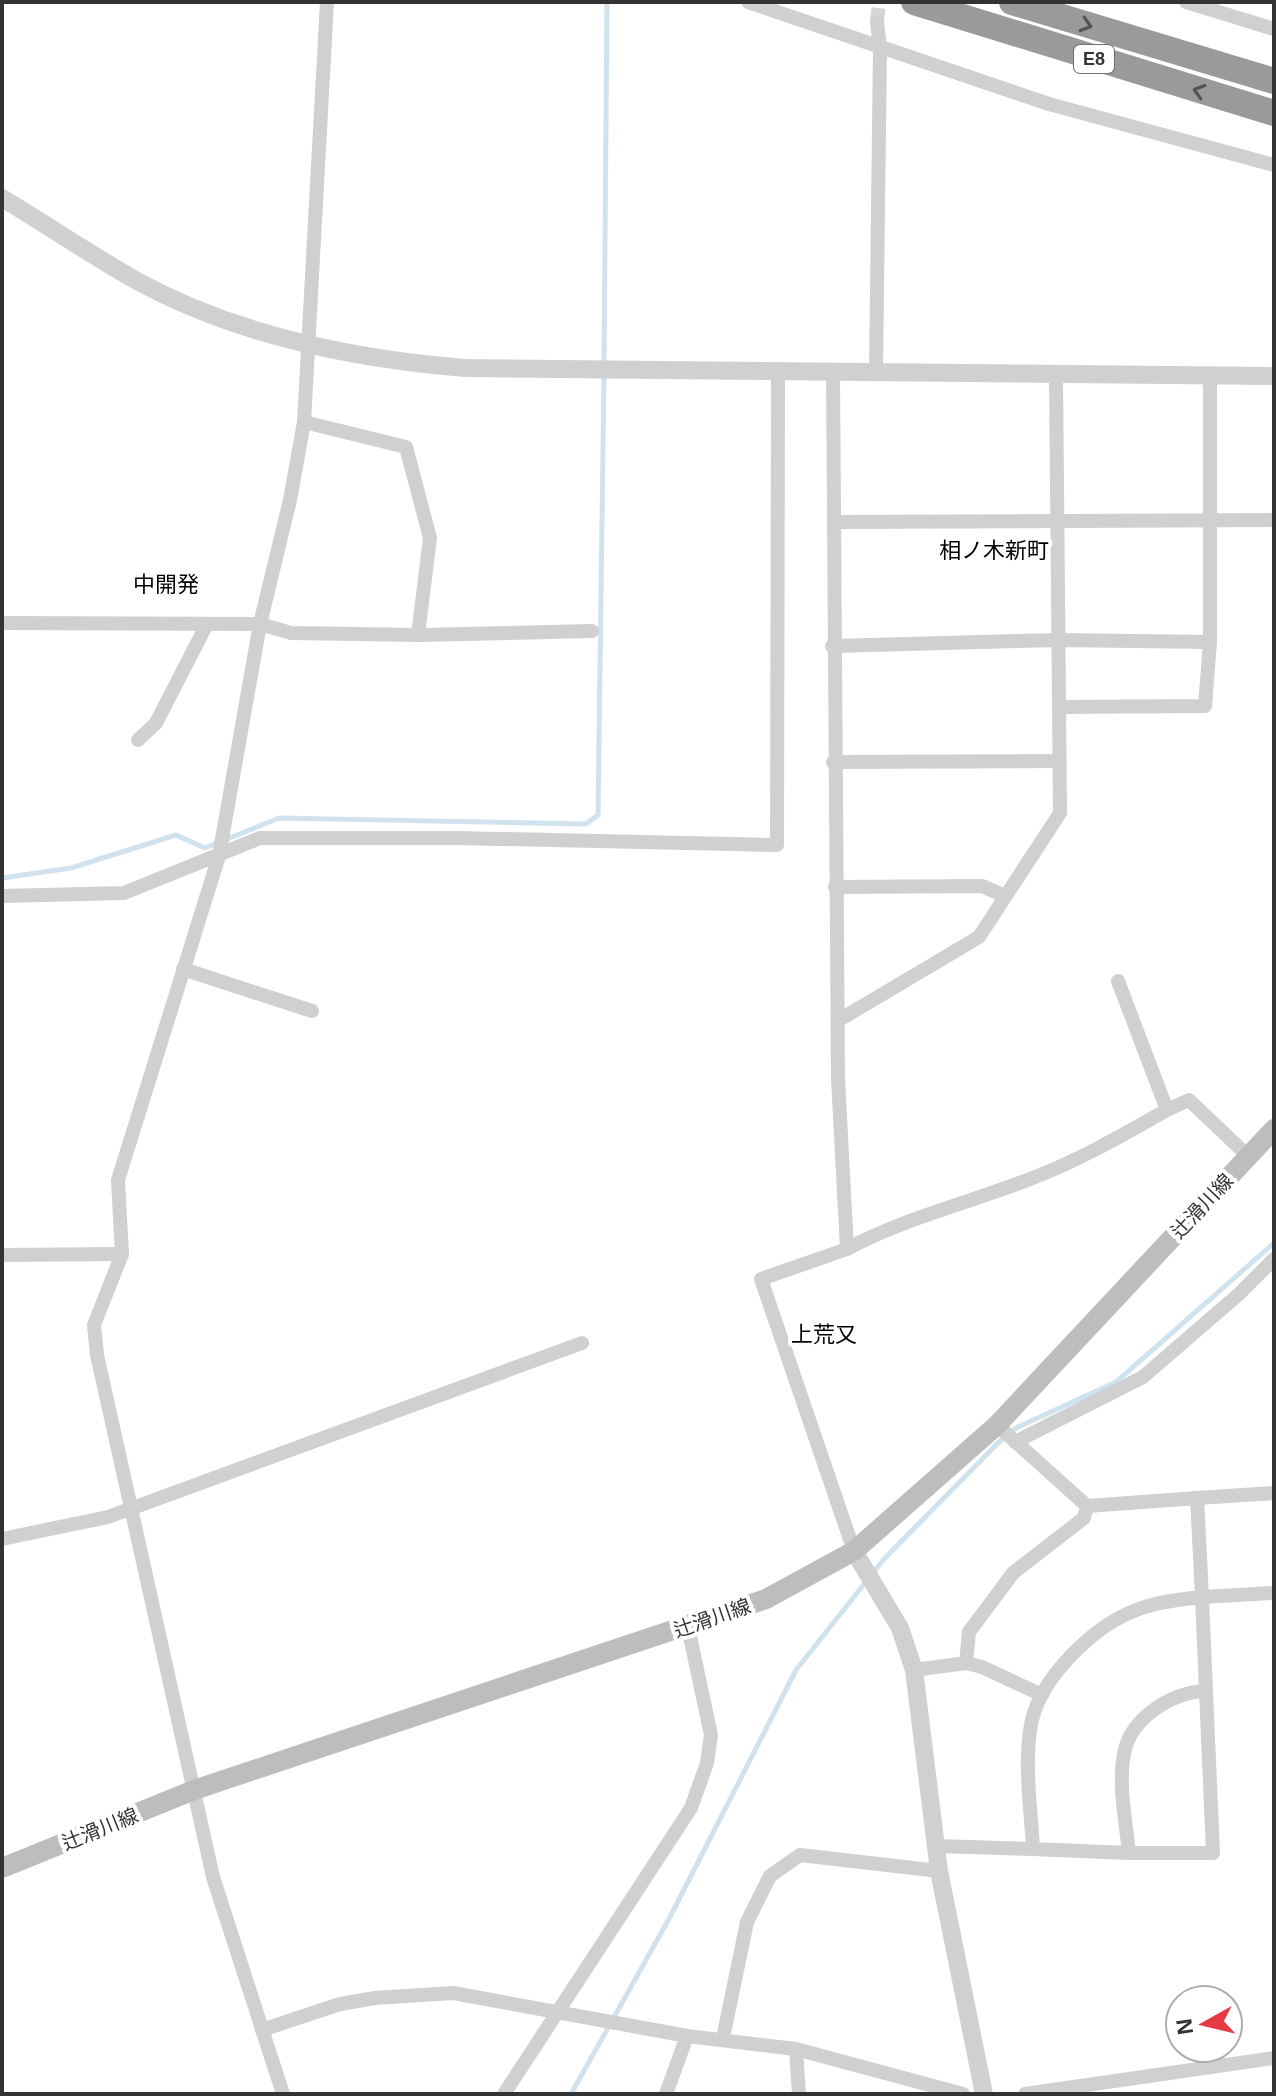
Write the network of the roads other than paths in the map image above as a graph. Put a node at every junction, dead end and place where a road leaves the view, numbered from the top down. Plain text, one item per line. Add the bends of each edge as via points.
1 (327, 2) edge
2 (748, 2) edge
3 (914, 2) edge
4 (1012, 2) edge
5 (1186, 2) edge
6 (877, 22) tunnel mouth
7 (1274, 29) edge
8 (880, 48) junction
9 (1274, 81) edge
10 (1274, 113) edge
11 (1274, 165) edge
12 (2, 198) edge
13 (309, 346) junction
14 (778, 372) junction
15 (876, 372) junction
16 (833, 373) junction
17 (1056, 376) junction
18 (1274, 376) edge
19 (1210, 378) junction
20 (304, 422) junction
21 (1274, 520) edge
22 (835, 522) junction
23 (1209, 522) junction
24 (1057, 523) junction
25 (2, 623) edge
26 (207, 624) junction
27 (260, 624) junction
28 (592, 631) dead end
29 (418, 635) junction
30 (1058, 640) junction
31 (1210, 642) junction
32 (832, 646) junction
33 (1059, 707) junction
34 (138, 740) dead end
35 (1059, 761) junction
36 (833, 762) junction
37 (219, 856) junction
38 (835, 887) junction
39 (2, 896) edge
40 (1005, 896) junction
41 (183, 969) junction
42 (1118, 981) dead end
43 (312, 1011) dead end
44 (839, 1020) junction
45 (1167, 1110) junction
46 (1274, 1129) edge
47 (1248, 1156) junction
48 (847, 1249) junction
49 (122, 1254) junction
50 (2, 1255) edge
51 (1274, 1259) edge
52 (582, 1343) dead end
53 (997, 1425) junction
54 (1015, 1442) junction
55 (1274, 1493) edge
56 (1197, 1498) junction
57 (1087, 1506) junction
58 (130, 1508) junction
59 (2, 1539) edge
60 (854, 1551) junction
61 (1274, 1593) edge
62 (1202, 1597) junction
63 (688, 1627) junction
64 (966, 1663) junction
65 (914, 1670) junction
66 (1206, 1691) junction
67 (1042, 1695) junction
68 (194, 1790) junction
69 (936, 1846) junction
70 (1033, 1849) junction
71 (1129, 1853) junction
72 (2, 1868) edge
73 (939, 1871) junction
74 (555, 2014) junction
75 (262, 2030) junction
76 (687, 2036) junction
77 (723, 2038) junction
78 (796, 2049) junction
79 (1274, 2058) edge
80 (283, 2094) edge
81 (504, 2094) edge
82 (666, 2094) edge
83 (799, 2094) edge
84 (963, 2094) edge
85 (984, 2094) edge
86 (1025, 2094) edge

1 - 13 street
2 - 8 street
10 -> 3 highway, E8
4 -> 9 highway, E8
5 - 7 street
6 - 8 street
8 - 11 street via 1049,104
8 - 15 street
12 - 13 street via 139,282
13 - 14 street via 393,362 465,368
13 - 20 street
14 - 16 street
14 - 37 street via 777,845 260,838
15 - 16 street
15 - 17 street
16 - 22 street
17 - 19 street
17 - 24 street
18 - 19 street
19 - 23 street
20 - 27 street
20 - 29 street via 406,447 430,538
21 - 23 street
22 - 24 street
22 - 32 street
23 - 24 street
23 - 31 street
24 - 30 street
25 - 26 street
26 - 27 street
26 - 34 street via 156,723
27 - 29 street via 291,633
27 - 37 street
28 - 29 street
30 - 31 street
30 - 32 street
30 - 33 street
31 - 33 street via 1205,706
32 - 36 street
33 - 35 street
35 - 36 street
35 - 40 street via 1060,813
36 - 38 street
37 - 39 street via 124,893
37 - 41 street
38 - 40 street via 982,886
38 - 44 street
40 - 44 street via 979,937
41 - 43 street
41 - 49 street via 118,1180
42 - 45 street
44 - 48 street
45 - 47 street via 1189,1100
45 - 48 street via 1033,1178
46 - 47 main road, 辻滑川線
47 - 53 main road, 辻滑川線
48 - 60 street via 761,1279
49 - 50 street
49 - 58 street via 94,1325
51 - 54 street via 1143,1377
52 - 58 street
53 - 54 street
53 - 60 main road, 辻滑川線
54 - 57 street
55 - 56 street
56 - 57 street
56 - 62 street
57 - 64 street via 1084,1518 1013,1573 969,1632
58 - 59 street
58 - 68 street
60 - 63 main road, 辻滑川線 via 766,1599
60 - 65 street via 900,1628
61 - 62 street
62 - 66 street
62 - 67 street via 1157,1602 1127,1613 1085,1643
63 - 68 main road, 辻滑川線
63 - 74 street via 711,1735 707,1763 691,1808
64 - 65 street
64 - 67 street
65 - 69 street
66 - 71 street via 1173,1698 1150,1712 1132,1734 1124,1753
66 - 71 street via 1213,1853
67 - 70 street via 1029,1741
68 - 72 main road, 辻滑川線
68 - 75 street via 213,1877
69 - 70 street
69 - 73 street
70 - 71 street
73 - 77 street via 800,1855 770,1876 747,1922
73 - 85 street
74 - 75 street via 453,1993 340,2004
74 - 76 street
74 - 81 street
75 - 80 street
76 - 77 street
76 - 82 street
77 - 78 street
78 - 83 street
78 - 84 street
79 - 86 street

